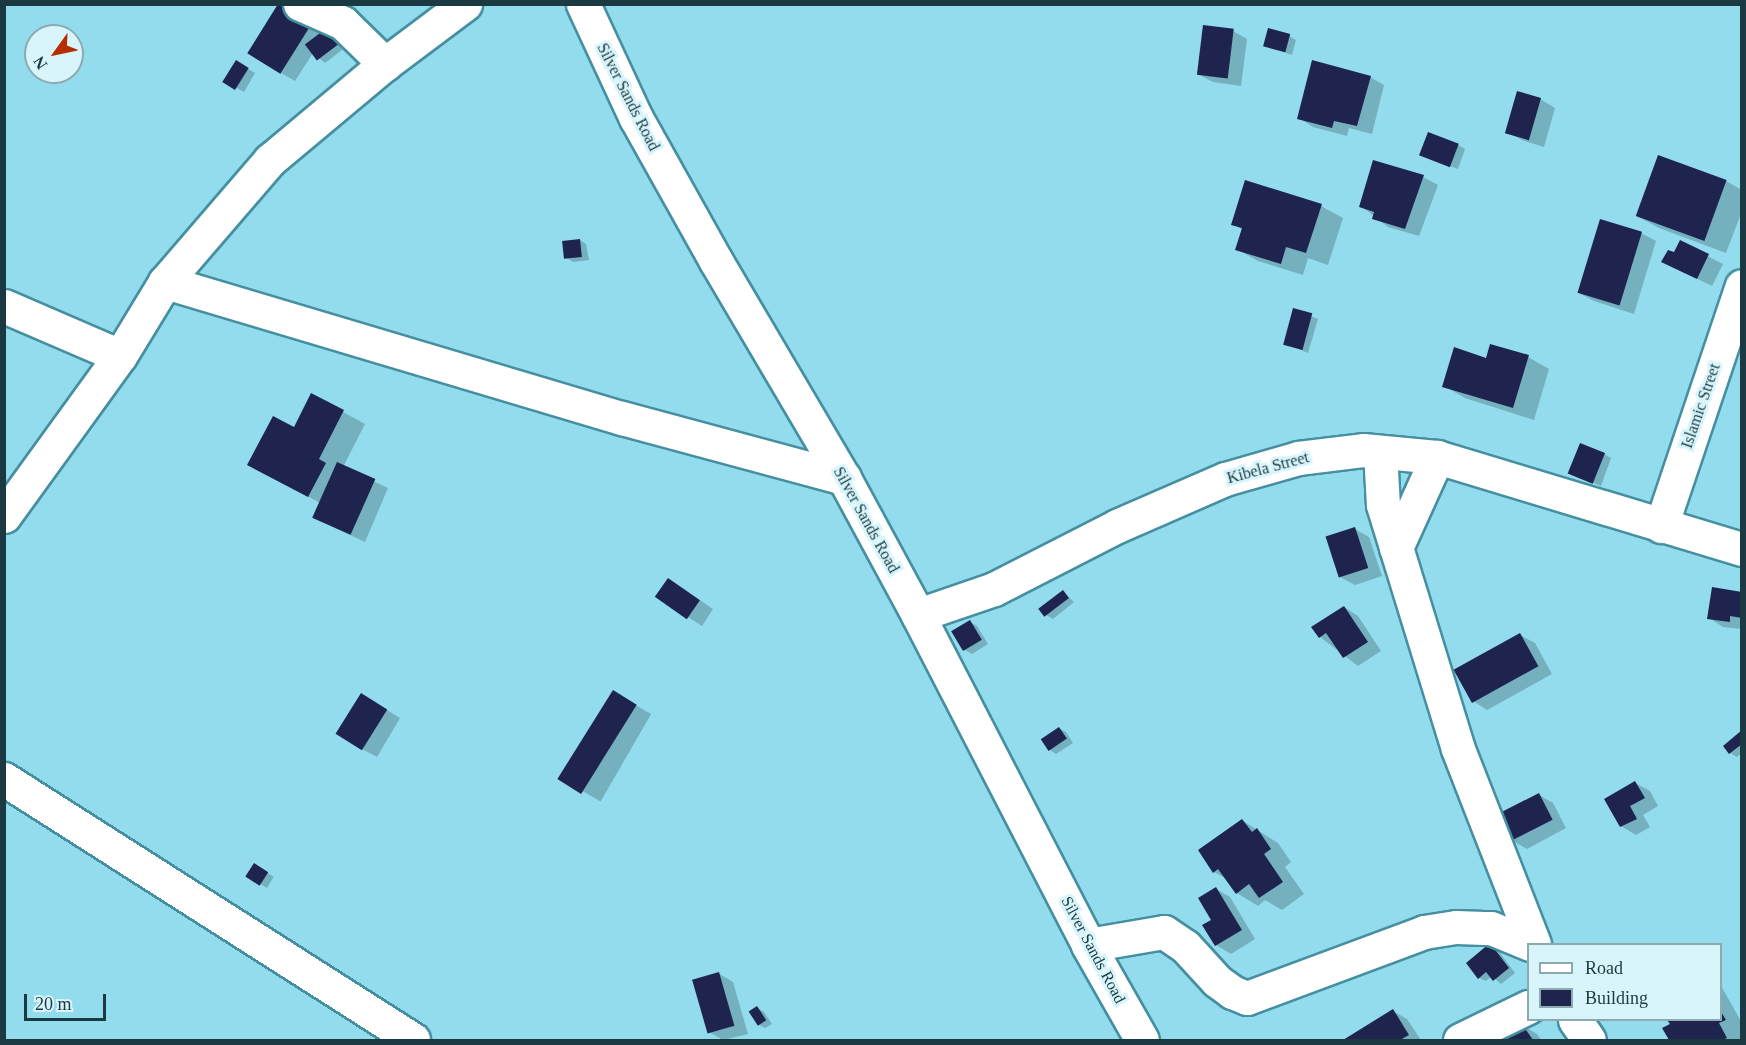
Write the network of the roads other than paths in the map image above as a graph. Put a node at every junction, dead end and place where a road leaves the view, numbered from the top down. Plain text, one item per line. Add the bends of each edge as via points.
1 (300, 4) edge
2 (465, 4) edge
3 (583, 4) edge
4 (385, 64) junction
5 (165, 282) junction
6 (1742, 286) edge
7 (4, 306) edge
8 (120, 356) junction
9 (1380, 452) junction
10 (1437, 457) junction
11 (844, 478) junction
12 (4, 516) edge
13 (1661, 526) junction
14 (1396, 548) junction
15 (1742, 549) edge
16 (918, 615) junction
17 (4, 779) edge
18 (1527, 943) edge
19 (1531, 943) edge
20 (1088, 945) junction
21 (1527, 1008) edge
22 (1576, 1021) edge
23 (413, 1041) edge
24 (1142, 1041) edge
25 (1460, 1041) edge
26 (1589, 1041) edge

1 - 4 street via 343,23
2 - 4 street
3 - 11 street, Silver Sands Road via 636,118
4 - 5 street via 270,160
5 - 8 street
5 - 11 street via 622,418
6 - 13 street, Islamic Street
7 - 8 street
8 - 12 street
9 - 10 street, Kibela Street
9 - 14 street via 1383,506
9 - 16 street, Kibela Street via 1363,450 1298,458 1225,479 1117,526 994,589
10 - 13 street, Kibela Street
10 - 14 street
11 - 16 street, Silver Sands Road
13 - 15 street, Kibela Street
14 - 19 street via 1458,749
16 - 20 street, Silver Sands Road
17 - 23 street
18 - 20 street via 1491,928 1456,927 1424,932 1247,998 1217,981 1185,946 1164,932
20 - 24 street, Silver Sands Road
21 - 25 street
22 - 26 street

